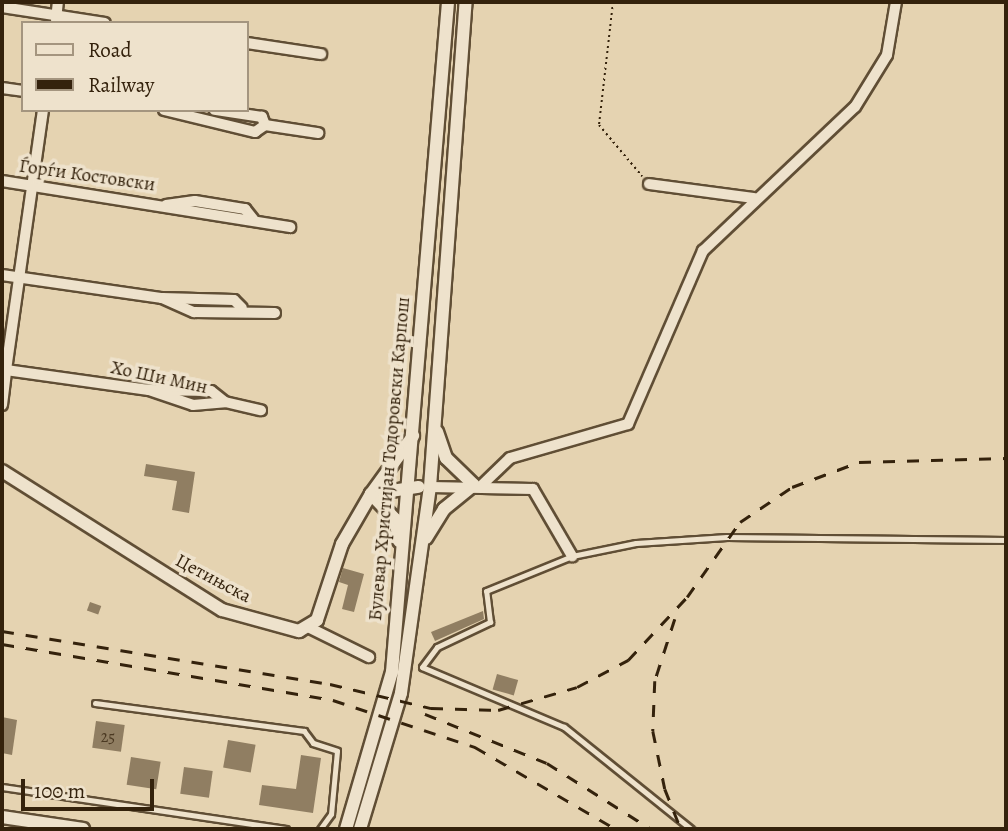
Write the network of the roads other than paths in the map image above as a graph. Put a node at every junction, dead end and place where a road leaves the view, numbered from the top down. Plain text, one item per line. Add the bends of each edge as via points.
1 (58, 2) edge
2 (448, 2) edge
3 (466, 2) edge
4 (896, 2) edge
5 (2, 7) edge
6 (56, 19) edge
7 (80, 21) edge
8 (248, 43) edge
9 (321, 54) dead end
10 (2, 88) edge
11 (21, 91) edge
12 (43, 112) edge
13 (228, 112) edge
14 (200, 113) edge
15 (265, 125) junction
16 (318, 133) dead end
17 (2, 181) edge
18 (649, 184) road end
19 (32, 186) junction
20 (754, 198) junction
21 (290, 227) dead end
22 (2, 275) edge
23 (20, 278) junction
24 (275, 313) dead end
25 (6, 370) junction
26 (149, 390) junction
27 (225, 402) junction
28 (2, 405) edge
29 (261, 410) dead end
30 (416, 426) junction
31 (436, 429) junction
32 (2, 471) edge
33 (479, 484) junction
34 (411, 487) junction
35 (430, 487) junction
36 (371, 494) junction
37 (1006, 540) edge
38 (400, 551) junction
39 (420, 551) junction
40 (572, 556) junction
41 (310, 628) junction
42 (369, 657) dead end
43 (95, 703) dead end
44 (2, 787) edge
45 (2, 817) edge
46 (346, 828) edge
47 (83, 829) edge
48 (286, 829) edge
49 (320, 829) edge
50 (360, 829) edge
51 (691, 829) edge

1 - 6 street
2 - 30 street, Булевар Христијан Тодоровски Карпош
3 - 31 street, Булевар Христијан Тодоровски Карпош via 446,208
4 - 20 street via 887,55 855,107
5 - 6 street
6 - 7 street
8 - 9 street
10 - 11 street
12 - 19 street
13 - 15 street via 262,117
14 - 15 street via 255,132
15 - 16 street
17 - 19 street, Ѓoрѓи Костовски
18 - 20 street
19 - 21 street, Ѓoрѓи Костовски via 166,205 182,214 238,223 253,219
19 - 23 street
20 - 33 street via 699,260 628,424 515,456
22 - 23 street
23 - 24 street via 162,298 194,312 230,315 242,308
23 - 25 street
25 - 26 street, Хо Ши Мин
25 - 28 street
26 - 27 street, Хо Ши Мин via 193,405
26 - 27 street via 211,391
27 - 29 street, Хо Ши Мин
30 - 34 street, Булевар Христијан Тодоровски Карпош
30 - 36 street
31 - 33 street via 446,458
31 - 35 street, Булевар Христијан Тодоровски Карпош
32 - 41 street, Цетињска via 222,610 283,628
33 - 35 street
33 - 39 street via 444,509
33 - 40 street via 533,489
34 - 35 street
34 - 36 street
34 - 38 street, Булевар Христијан Тодоровски Карпош
35 - 39 street, Булевар Христијан Тодоровски Карпош
36 - 38 street via 395,519
36 - 41 street via 342,544
37 - 40 lane via 716,537
38 - 46 street, Булевар Христијан Тодоровски Карпош via 393,672
39 - 50 street, Булевар Христијан Тодоровски Карпош via 401,694
40 - 51 lane via 486,591 489,621 436,648 422,667 564,727
41 - 42 street
43 - 49 lane via 304,731 313,743 337,751 331,814
44 - 48 lane
45 - 47 street

